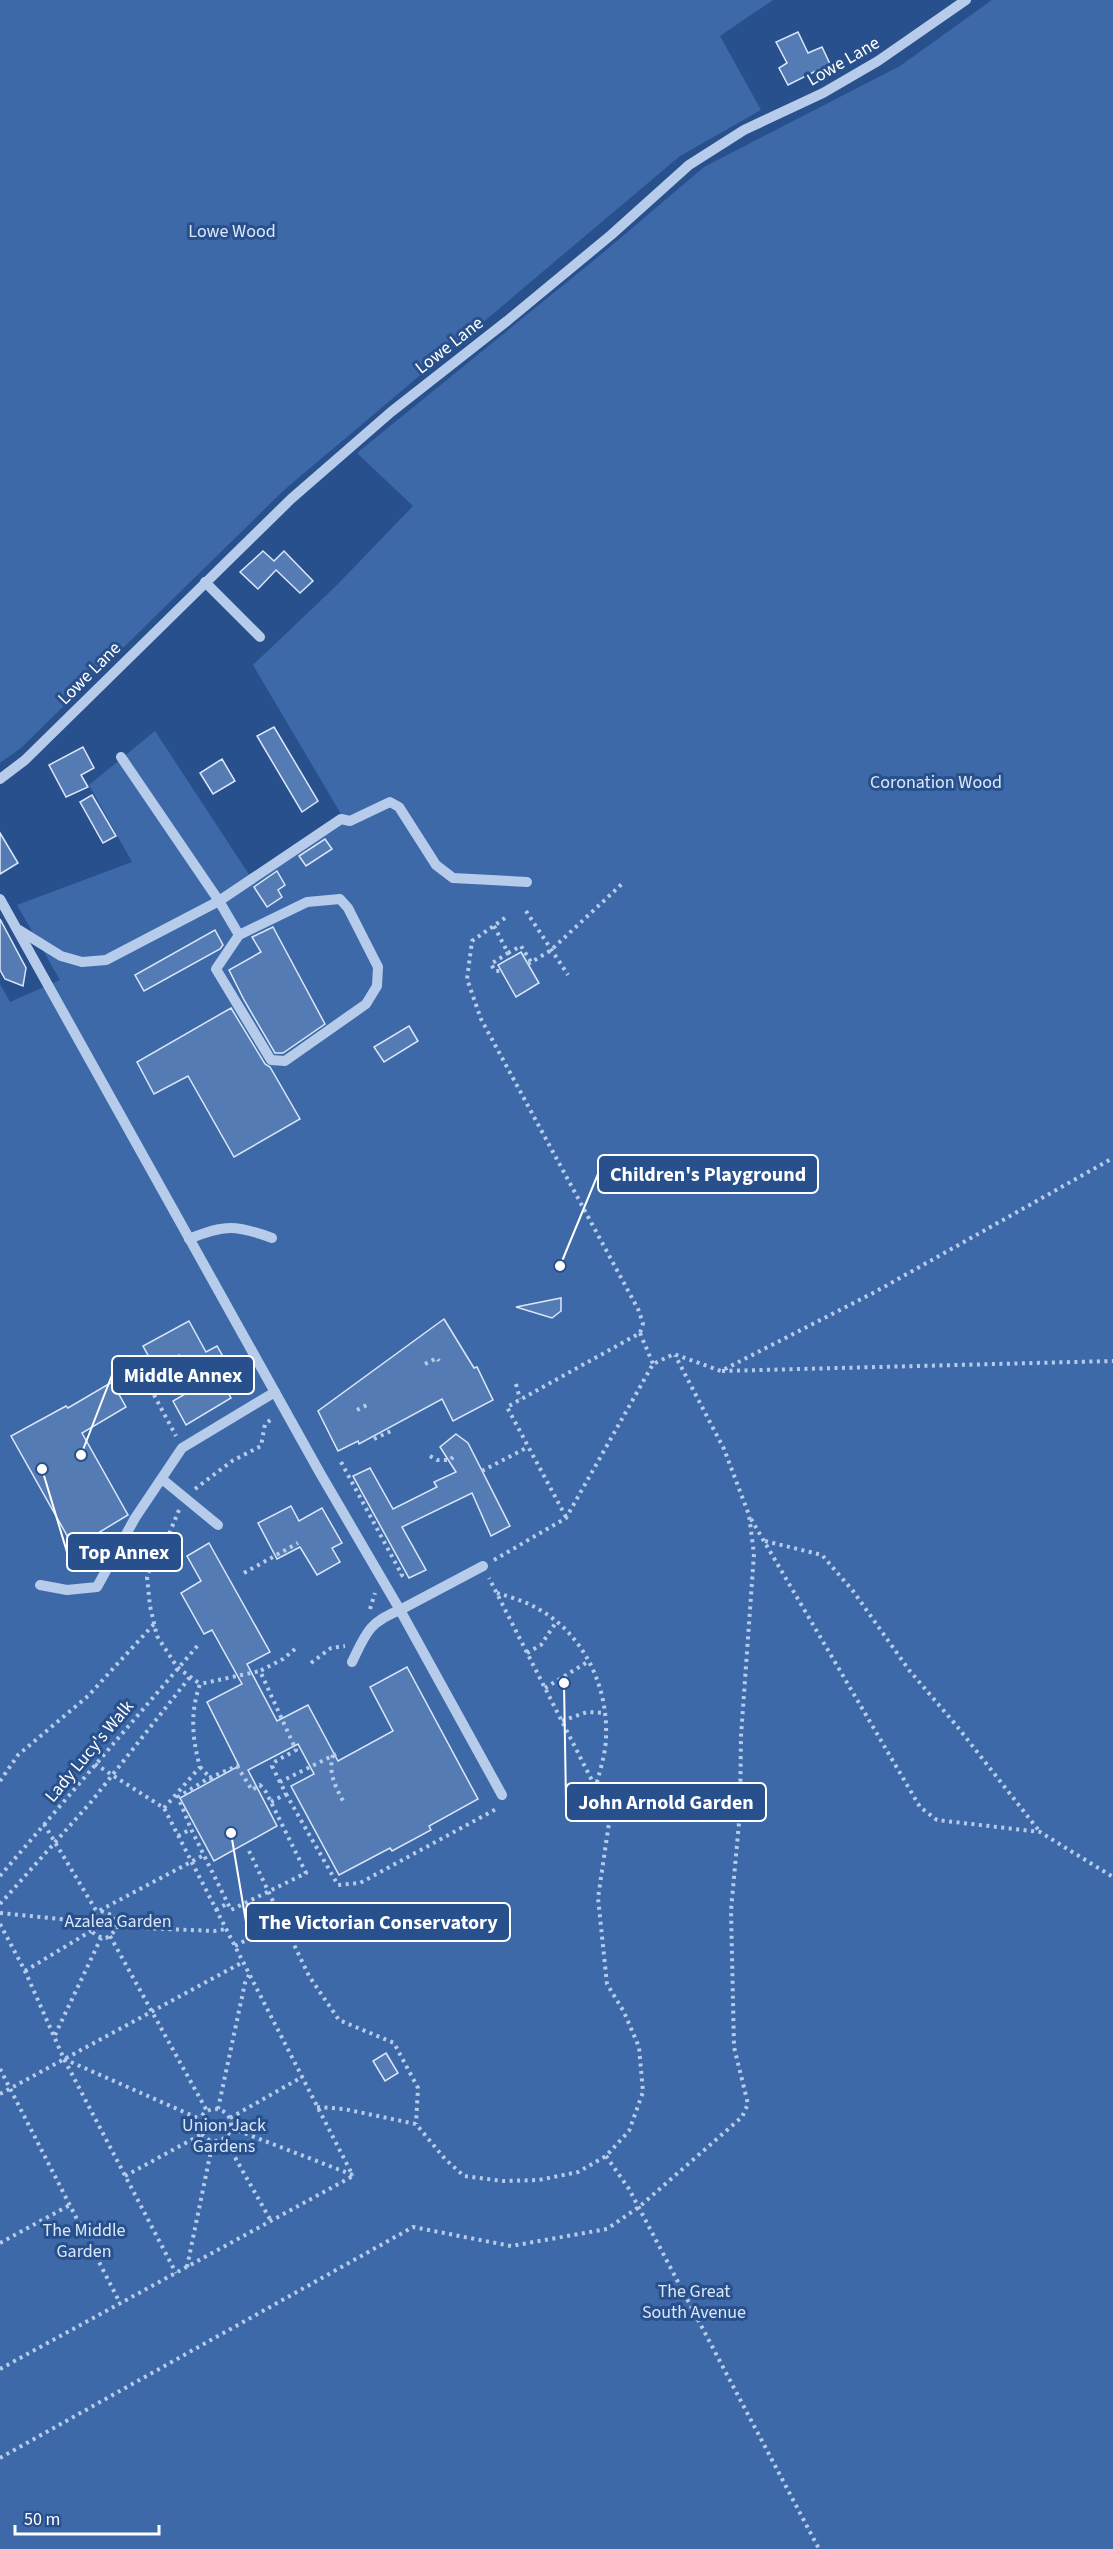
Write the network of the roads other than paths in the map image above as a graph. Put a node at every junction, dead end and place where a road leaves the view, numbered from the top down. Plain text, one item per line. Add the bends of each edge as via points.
1 (966, 0) edge
2 (206, 582) junction
3 (260, 637) dead end
4 (121, 757) dead end
5 (0, 779) edge
6 (527, 882) dead end
7 (0, 899) edge
8 (219, 901) junction
9 (16, 928) junction
10 (239, 935) junction
11 (272, 1238) dead end
12 (189, 1239) junction
13 (275, 1392) junction
14 (162, 1479) junction
15 (218, 1525) dead end
16 (483, 1566) road end
17 (40, 1585) dead end
18 (400, 1610) junction
19 (352, 1662) dead end
20 (502, 1795) road end

1 - 2 street, Lowe Lane via 878,61 823,93 744,130 689,165 611,235 383,419 291,499
2 - 3 street
2 - 5 street, Lowe Lane via 25,760
4 - 8 street
6 - 8 street via 453,878 436,865 399,807 390,802 350,821 341,819
7 - 9 street
8 - 9 street via 106,960 82,962 61,956
8 - 10 street
9 - 12 street
10 - 10 street via 216,969 271,1060 285,1060 295,1054 366,1004 377,986 378,967 340,899 308,902
11 - 12 street via 252,1230 220,1227
12 - 13 street
13 - 14 street via 182,1448
13 - 18 street
14 - 15 street
14 - 17 street via 135,1518 97,1587 67,1590
16 - 18 street
18 - 19 street via 379,1618
18 - 20 street

